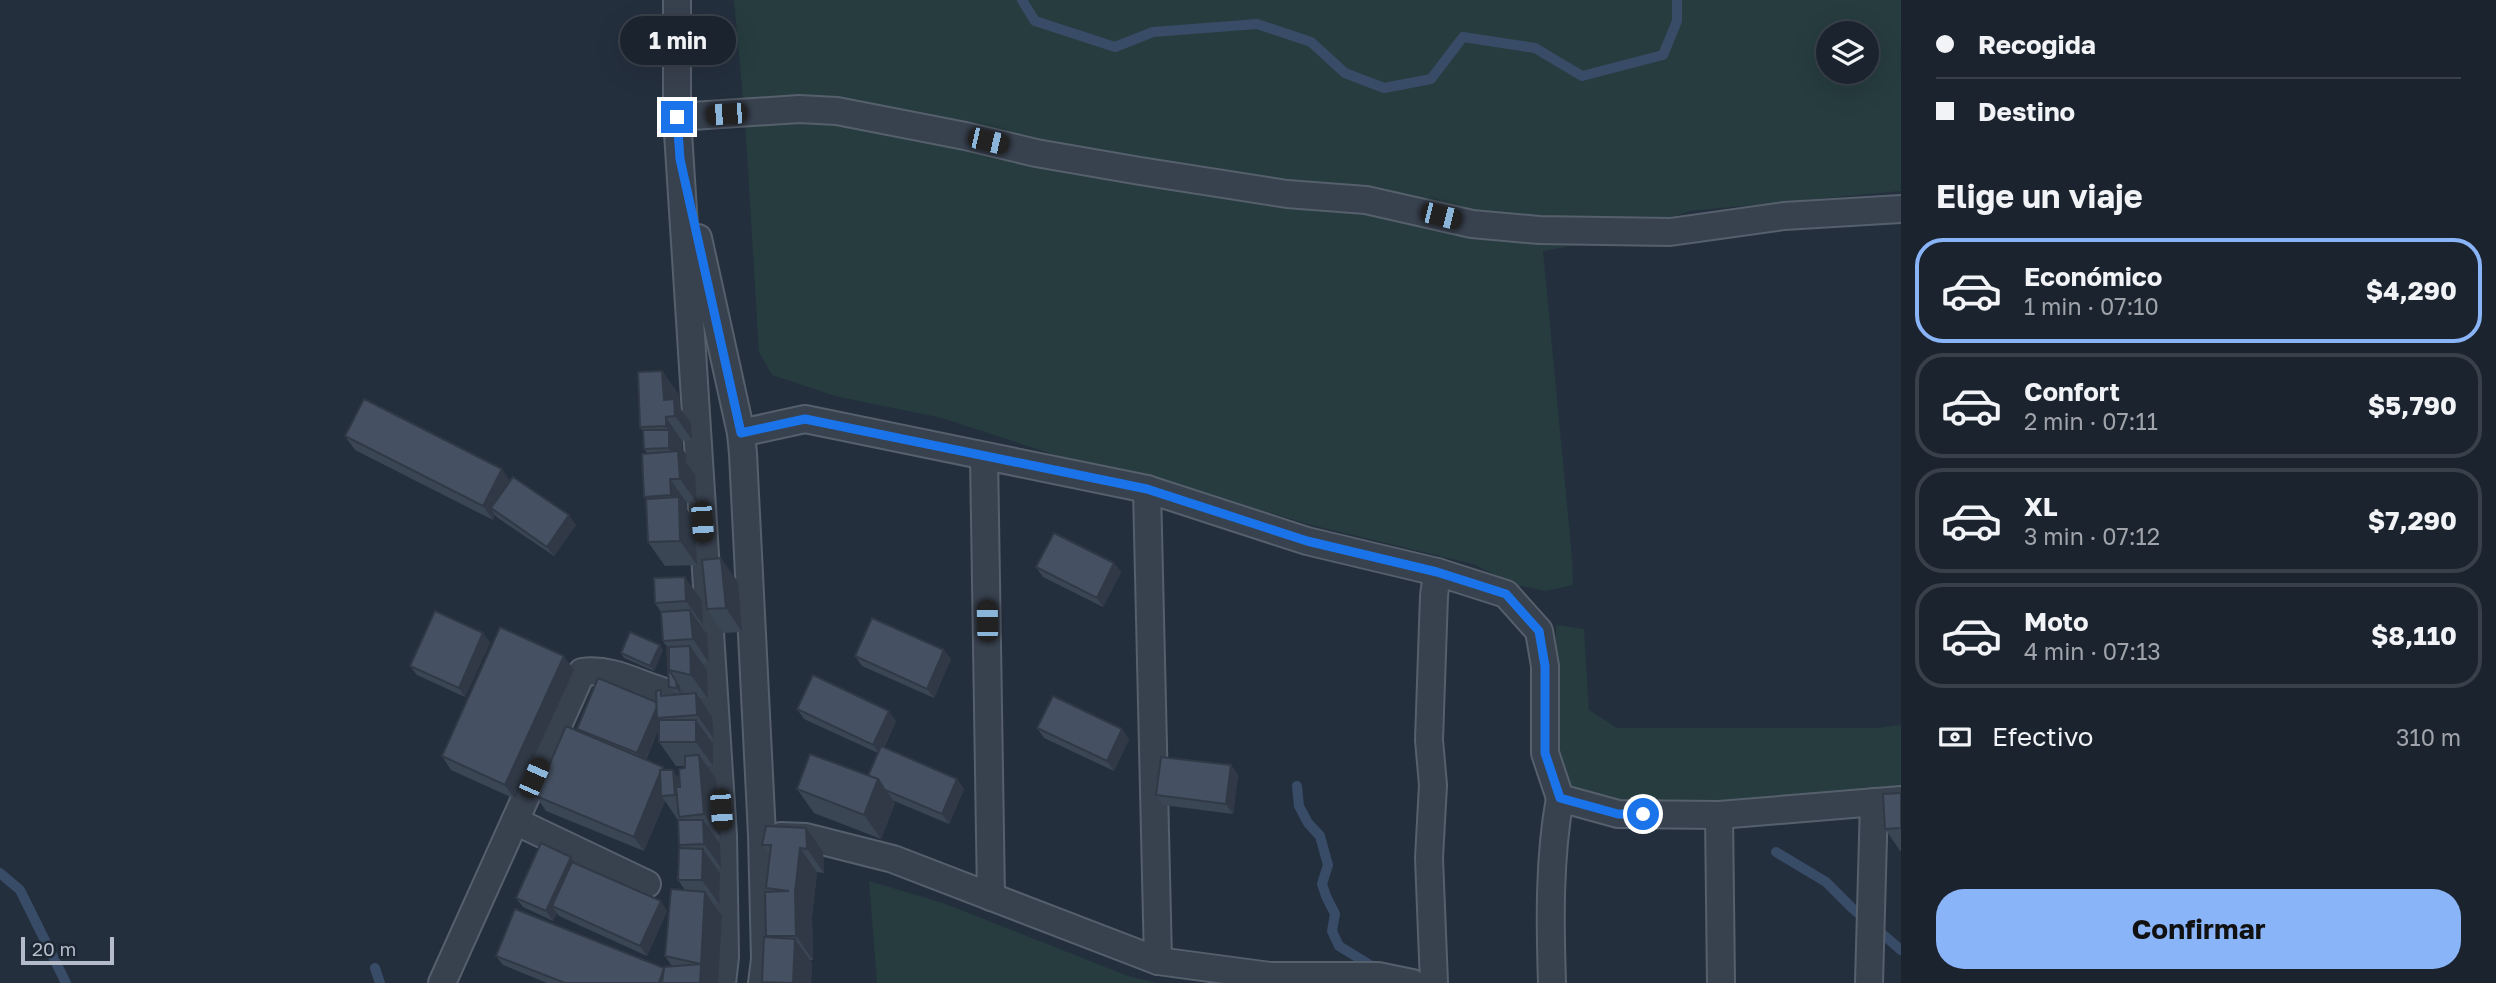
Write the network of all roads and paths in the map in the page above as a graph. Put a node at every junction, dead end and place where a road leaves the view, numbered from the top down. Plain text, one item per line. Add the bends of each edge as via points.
1 (677, 0) edge
2 (677, 117) junction
3 (680, 159) junction
4 (1901, 208) edge
5 (741, 433) junction
6 (984, 456) junction
7 (1147, 489) junction
8 (1437, 572) junction
9 (714, 703) junction
10 (1560, 798) junction
11 (1901, 800) edge
12 (1874, 802) junction
13 (1718, 815) junction
14 (515, 821) junction
15 (762, 835) junction
16 (647, 884) dead end
17 (990, 897) junction
18 (1158, 961) junction
19 (1376, 979) edge
20 (443, 983) edge
21 (722, 983) edge
22 (762, 983) edge
23 (1412, 983) edge
24 (1434, 983) edge
25 (1552, 983) edge
26 (1721, 983) edge
27 (1869, 983) edge

1 - 2 street
2 - 3 street
2 - 4 street via 837,111 1140,171 1366,201 1472,224 1539,230 1670,232 1784,216
3 - 5 street
3 - 9 street
5 - 6 street via 805,419
5 - 15 street
6 - 7 street
6 - 17 street
7 - 8 street via 1307,541
7 - 18 street
8 - 10 street via 1506,594 1539,631 1545,666 1545,753
8 - 24 street via 1429,740
9 - 14 street via 608,672 582,672
9 - 21 street via 723,836
10 - 13 street via 1618,814
10 - 25 street via 1554,827
11 - 12 street
12 - 13 street
12 - 27 street
13 - 26 street
14 - 16 street
14 - 20 street
15 - 17 street via 806,837 893,859
15 - 22 street
17 - 18 street
18 - 19 street via 1270,976
19 - 23 street

